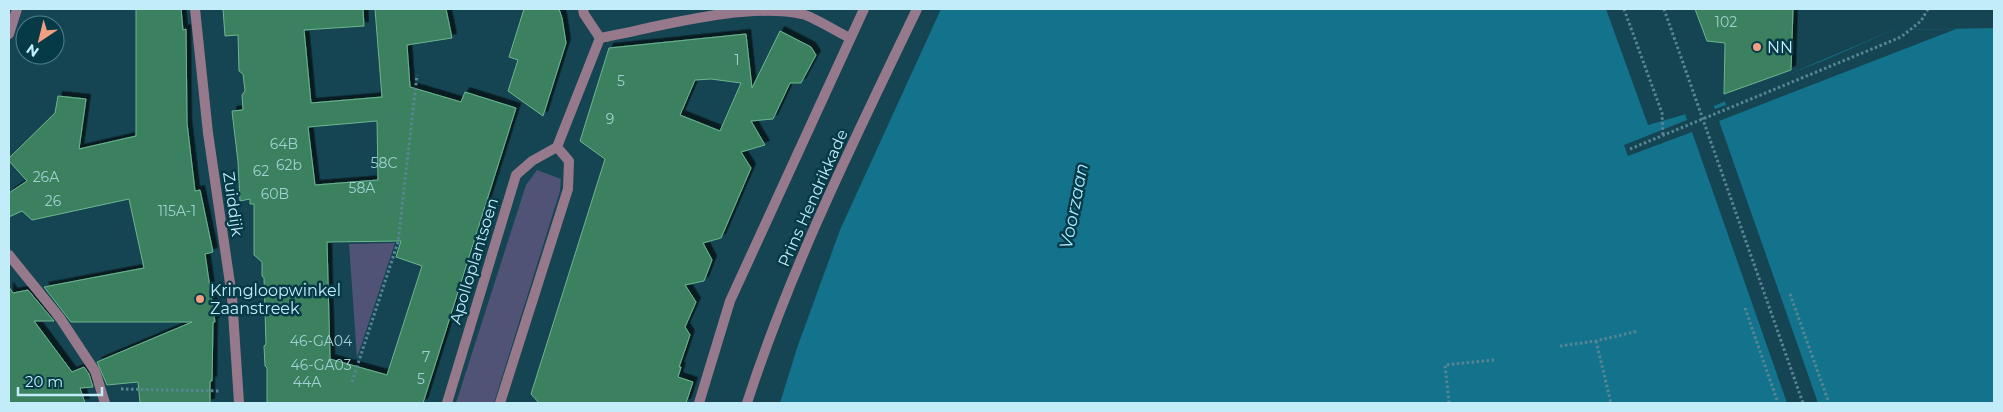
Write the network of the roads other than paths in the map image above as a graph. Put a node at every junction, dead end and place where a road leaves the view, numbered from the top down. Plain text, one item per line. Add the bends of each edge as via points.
1 (17, 9) edge
2 (195, 9) edge
3 (584, 9) edge
4 (864, 9) edge
5 (917, 9) edge
6 (9, 34) edge
7 (600, 38) junction
8 (850, 38) junction
9 (557, 147) junction
10 (9, 254) edge
11 (105, 403) edge
12 (239, 403) edge
13 (447, 403) edge
14 (500, 403) edge
15 (699, 403) edge
16 (747, 403) edge

1 - 6 street
2 - 12 street, Zuiddijk via 208,133 232,297
3 - 7 street
4 - 8 street, Prins Hendrikkade
5 - 16 street, Prins Hendrikkade via 819,215
7 - 8 street via 707,17 763,11 803,14
7 - 9 street
8 - 15 street, Prins Hendrikkade via 730,301
9 - 13 street, Apolloplantsoen via 532,161 516,175
9 - 14 street via 569,161 568,189
10 - 11 street via 60,318 95,371

